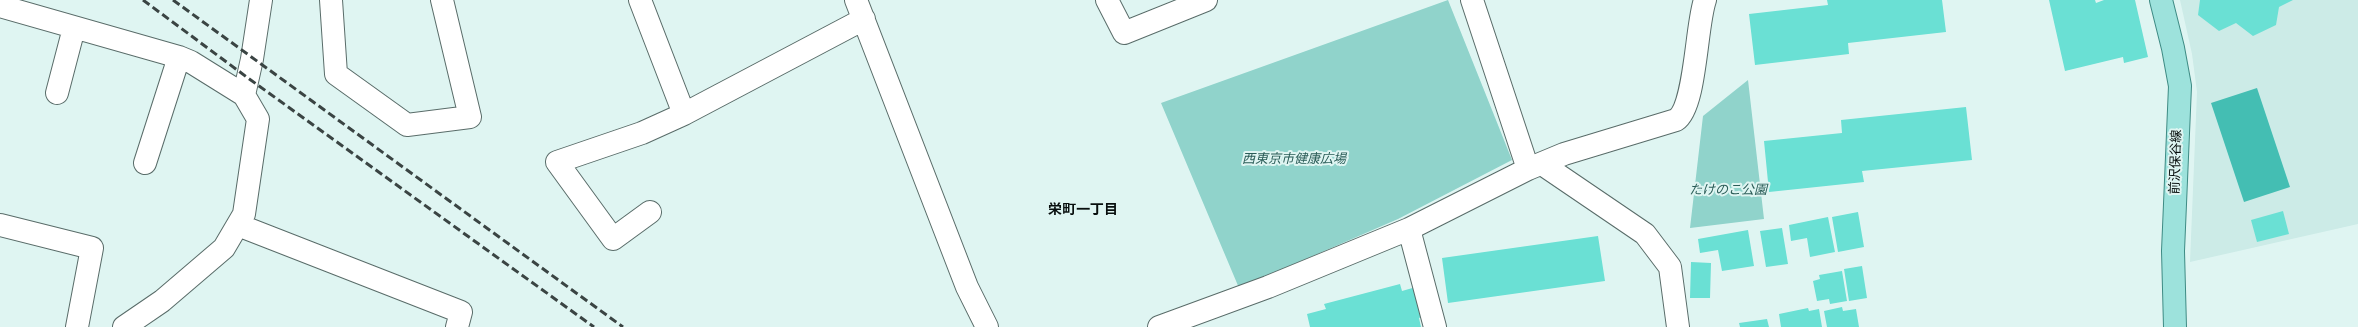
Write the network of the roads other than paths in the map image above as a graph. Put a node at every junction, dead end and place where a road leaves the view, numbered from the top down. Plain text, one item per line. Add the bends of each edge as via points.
1 (261, 0) edge
2 (331, 0) edge
3 (442, 0) edge
4 (640, 0) edge
5 (1107, 0) edge
6 (1206, 0) edge
7 (1472, 0) edge
8 (1705, 0) edge
9 (2161, 0) edge
10 (0, 6) edge
11 (860, 10) edge
12 (74, 28) junction
13 (179, 57) junction
14 (58, 93) dead end
15 (244, 95) junction
16 (684, 114) junction
17 (145, 163) dead end
18 (1535, 166) junction
19 (650, 212) dead end
20 (0, 225) edge
21 (238, 225) junction
22 (1409, 229) junction
23 (77, 327) edge
24 (124, 327) edge
25 (457, 327) edge
26 (987, 327) edge
27 (1159, 327) edge
28 (1435, 327) edge
29 (1678, 327) edge
30 (2175, 327) edge

1 - 15 street
2 - 3 street via 336,74 407,126 470,117
4 - 16 street
5 - 6 street via 1124,33
7 - 18 street
8 - 18 street via 1692,80 1681,117 1564,154
9 - 30 main road, 前沢保谷線 via 2180,86 2173,251
10 - 12 street
11 - 16 street
11 - 26 street via 967,287
12 - 13 street
12 - 14 street
13 - 15 street
13 - 17 street
15 - 21 street via 258,119 244,214
16 - 19 street via 642,133 557,162 613,239
18 - 22 street
18 - 29 street via 1593,197 1645,234 1670,267
20 - 23 street via 92,248
21 - 24 street via 224,248 162,302
21 - 25 street via 461,312
22 - 27 street via 1268,287
22 - 28 street

